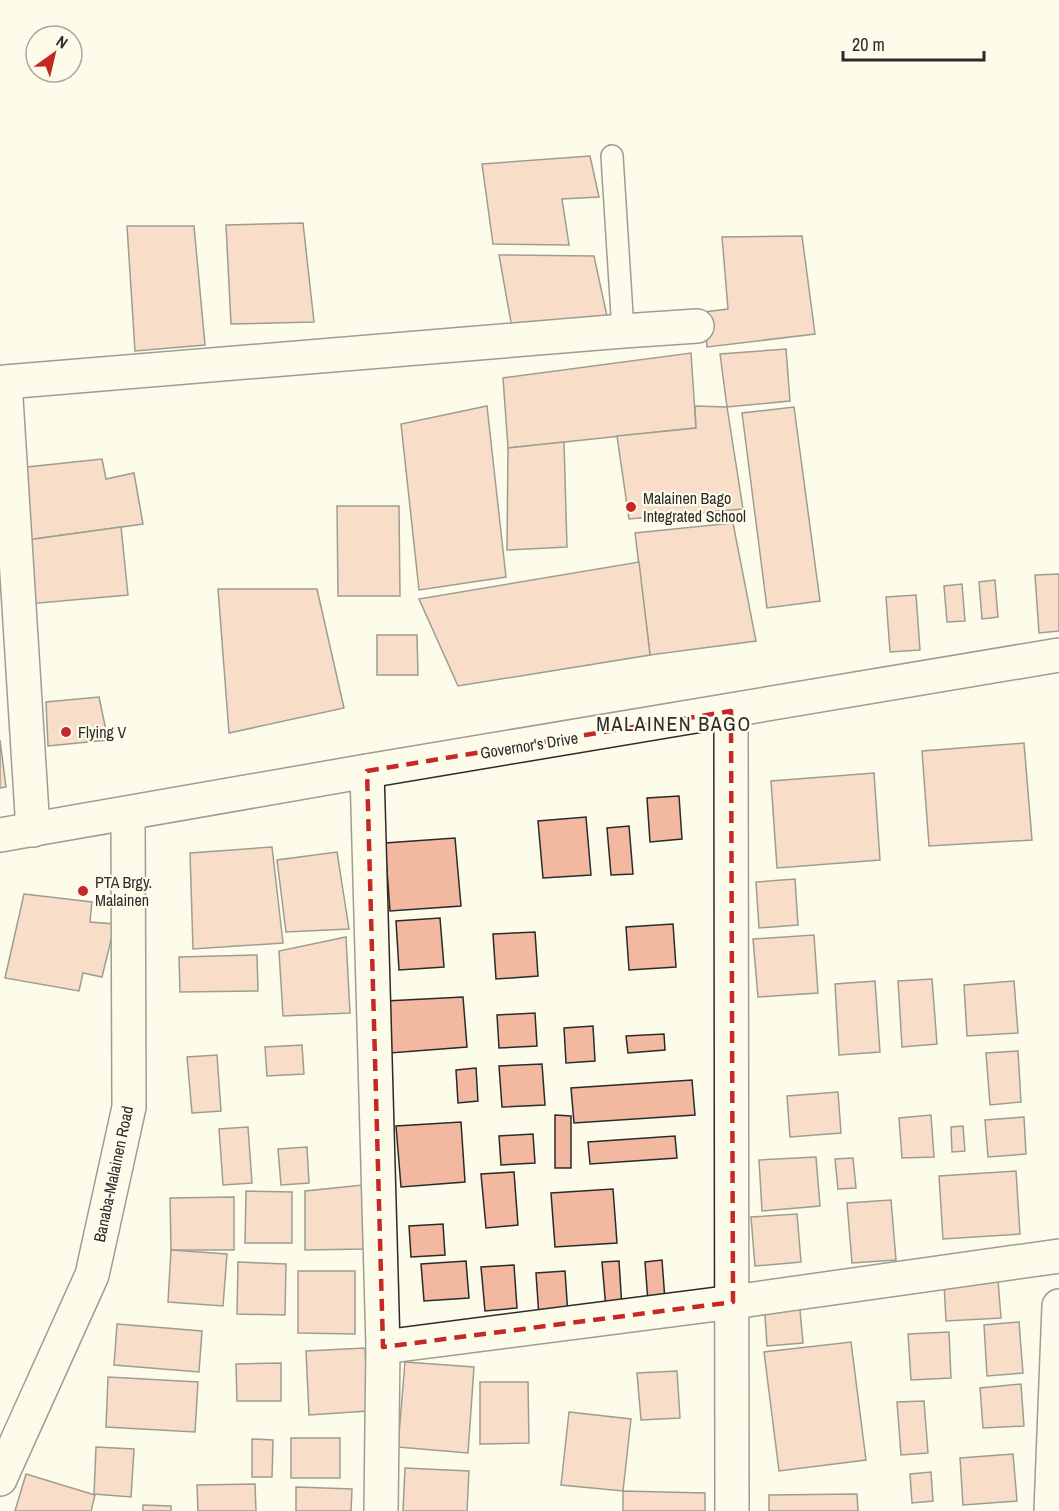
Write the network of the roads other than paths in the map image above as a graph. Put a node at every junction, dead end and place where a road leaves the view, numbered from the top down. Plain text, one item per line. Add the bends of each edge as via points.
1 (612, 156) dead end
2 (697, 326) dead end
3 (623, 331) junction
4 (7, 381) edge
5 (1059, 655) edge
6 (732, 711) junction
7 (367, 771) junction
8 (128, 814) junction
9 (33, 830) junction
10 (0, 836) edge
11 (1059, 1256) edge
12 (733, 1302) junction
13 (1059, 1306) edge
14 (383, 1347) junction
15 (0, 1479) edge
16 (381, 1511) edge
17 (732, 1511) edge
18 (1051, 1511) edge

1 - 3 lane
2 - 3 street
3 - 4 street
4 - 9 street
5 - 6 street, Governor's Drive
6 - 7 street, Governor's Drive
6 - 12 street
7 - 8 street, Governor's Drive
7 - 14 street
8 - 9 street, Governor's Drive
8 - 15 street, Banaba-Malainen Road via 129,1107 92,1275
9 - 10 street, Governor's Drive
11 - 12 street
12 - 14 street
12 - 17 street
13 - 18 street
14 - 16 street

